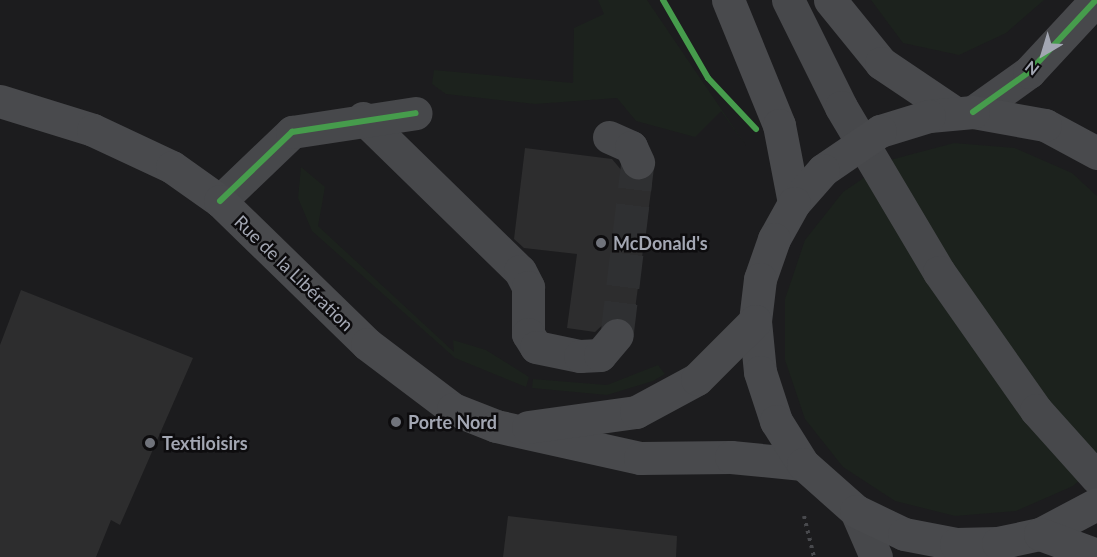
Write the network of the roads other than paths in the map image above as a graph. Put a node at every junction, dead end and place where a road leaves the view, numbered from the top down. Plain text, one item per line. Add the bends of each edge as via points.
1 (728, 0) edge
2 (770, 0) edge
3 (789, 0) edge
4 (830, 0) edge
5 (1095, 0) edge
6 (809, 47) junction
7 (0, 101) edge
8 (964, 112) junction
9 (416, 113) dead end
10 (363, 118) junction
11 (609, 137) dead end
12 (863, 142) junction
13 (1097, 153) edge
14 (638, 162) dead end
15 (220, 201) junction
16 (794, 203) junction
17 (755, 321) junction
18 (617, 335) tunnel mouth
19 (515, 429) junction
20 (803, 464) junction
21 (1097, 478) edge
22 (1097, 504) edge
23 (856, 511) junction
24 (1040, 534) junction
25 (951, 551) edge
26 (1097, 555) edge
27 (876, 557) edge

1 - 16 main road via 779,125
2 - 6 street
3 - 6 street
4 - 8 main road via 881,63
5 - 8 street via 1029,72
6 - 12 street
7 - 15 main road, Rue de la Libération via 93,130 138,150
8 - 12 main road via 904,122
8 - 13 main road via 1046,125
9 - 10 street
10 - 15 street via 292,132
10 - 18 street via 520,271 528,287 528,334 536,346 580,356 600,355
11 - 14 street via 631,147
12 - 16 main road via 823,170
12 - 21 street via 975,325 1036,410
15 - 19 main road, Rue de la Libération via 367,344 429,395 476,419
16 - 17 main road via 774,239 760,279
17 - 19 main road, Rue de la Libération via 697,379 636,412
17 - 20 main road via 760,372 776,421
19 - 20 main road, Rue de la Libération via 640,458 731,457
20 - 23 main road
22 - 24 main road
23 - 25 main road
23 - 27 street
24 - 25 main road
24 - 26 main road

